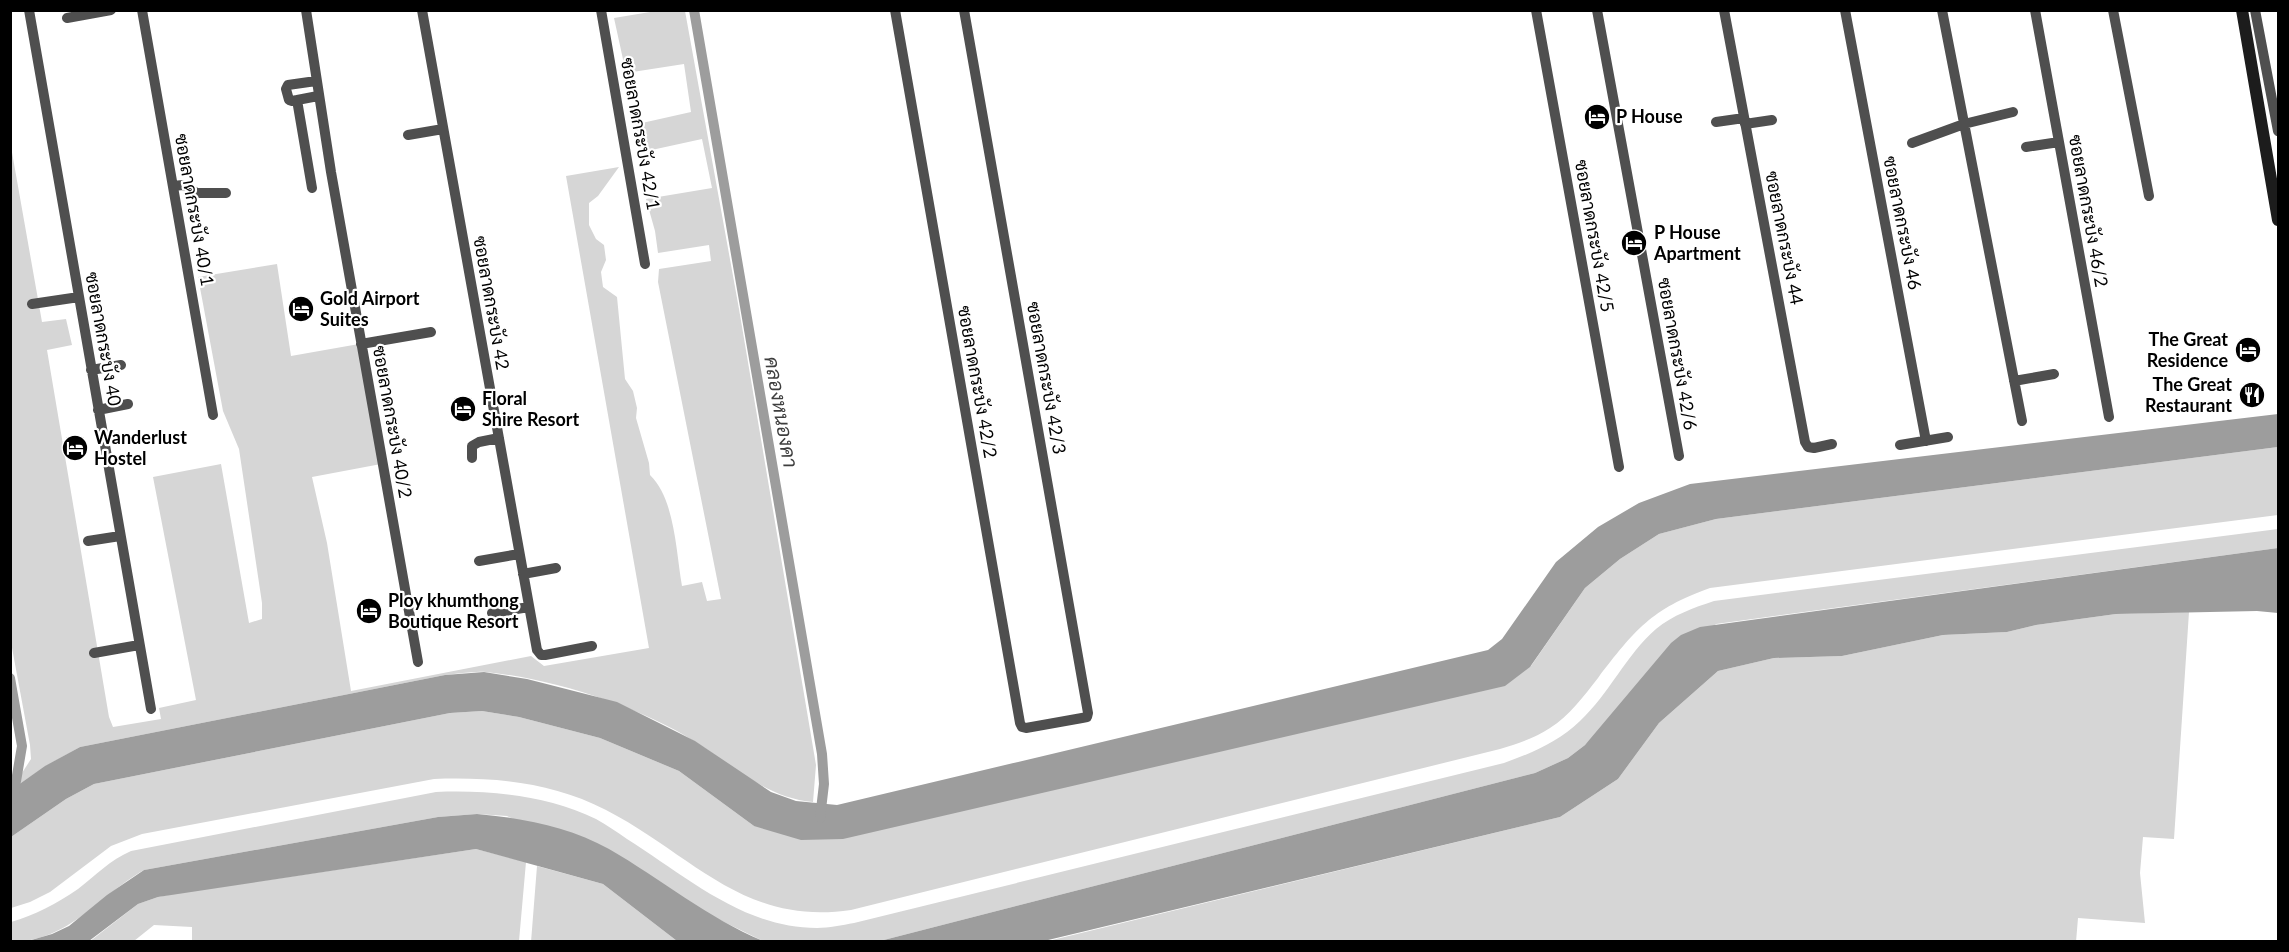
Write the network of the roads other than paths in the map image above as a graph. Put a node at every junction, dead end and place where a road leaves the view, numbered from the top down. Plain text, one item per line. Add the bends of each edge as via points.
1 (29, 10) edge
2 (111, 10) edge
3 (142, 10) edge
4 (306, 10) edge
5 (422, 10) edge
6 (601, 10) edge
7 (895, 10) edge
8 (964, 10) edge
9 (1536, 10) edge
10 (1597, 10) edge
11 (1724, 10) edge
12 (1845, 10) edge
13 (1942, 10) edge
14 (2035, 10) edge
15 (2113, 10) edge
16 (2242, 10) edge
17 (2255, 10) edge
18 (67, 18) dead end
19 (316, 81) junction
20 (318, 96) junction
21 (297, 100) junction
22 (2013, 112) dead end
23 (1772, 120) dead end
24 (1745, 121) junction
25 (1716, 122) dead end
26 (1964, 124) junction
27 (443, 129) junction
28 (2278, 131) edge
29 (408, 135) dead end
30 (2059, 142) junction
31 (1912, 143) dead end
32 (2026, 147) dead end
33 (173, 186) junction
34 (312, 188) dead end
35 (226, 193) dead end
36 (2149, 196) dead end
37 (2278, 220) edge
38 (645, 264) dead end
39 (79, 297) junction
40 (32, 304) dead end
41 (431, 332) dead end
42 (362, 344) junction
43 (121, 365) dead end
44 (91, 370) junction
45 (2054, 374) dead end
46 (2014, 381) junction
47 (128, 404) dead end
48 (98, 410) junction
49 (213, 415) dead end
50 (2109, 417) dead end
51 (2022, 422) dead end
52 (1948, 437) dead end
53 (499, 438) junction
54 (1926, 441) junction
55 (1832, 444) dead end
56 (1900, 445) dead end
57 (1679, 456) dead end
58 (472, 458) dead end
59 (1619, 467) dead end
60 (120, 536) junction
61 (88, 541) dead end
62 (519, 554) junction
63 (479, 561) dead end
64 (556, 568) dead end
65 (523, 574) junction
66 (529, 607) junction
67 (492, 613) dead end
68 (139, 645) junction
69 (592, 646) dead end
70 (94, 653) dead end
71 (418, 662) dead end
72 (151, 709) dead end
73 (1054, 723) joint

1 - 39 street, ซอยลาดกระบัง 40
2 - 18 street
3 - 33 street, ซอยลาดกระบัง 40/1
4 - 19 street, ซอยลาดกระบัง 40/2
5 - 27 street, ซอยลาดกระบัง 42
6 - 38 street, ซอยลาดกระบัง 42/1
7 - 73 street, ซอยลาดกระบัง 42/2 via 1020,723 1026,728
8 - 73 street, ซอยลาดกระบัง 42/3 via 1088,713 1087,717
9 - 59 street, ซอยลาดกระบัง 42/5
10 - 57 street, ซอยลาดกระบัง 42/6
11 - 24 street, ซอยลาดกระบัง 44
12 - 54 street, ซอยลาดกระบัง 46
13 - 26 street
14 - 30 street, ซอยลาดกระบัง 46/2
15 - 36 street
16 - 37 street
17 - 28 street
19 - 20 street, ซอยลาดกระบัง 40/2
19 - 21 street via 286,87 289,100
20 - 21 street
20 - 42 street, ซอยลาดกระบัง 40/2
21 - 34 street
22 - 26 street
23 - 24 street
24 - 25 street
24 - 55 street, ซอยลาดกระบัง 44 via 1805,442 1814,448
26 - 31 street
26 - 46 street
27 - 29 street
27 - 53 street, ซอยลาดกระบัง 42
30 - 32 street
30 - 50 street, ซอยลาดกระบัง 46/2
33 - 35 street via 183,185 203,194
33 - 49 street, ซอยลาดกระบัง 40/1
39 - 40 street
39 - 44 street, ซอยลาดกระบัง 40
41 - 42 street
42 - 71 street, ซอยลาดกระบัง 40/2
43 - 44 street
44 - 48 street, ซอยลาดกระบัง 40
45 - 46 street
46 - 51 street
47 - 48 street
48 - 60 street, ซอยลาดกระบัง 40
52 - 54 street
53 - 58 street via 472,446
53 - 62 street, ซอยลาดกระบัง 42
54 - 56 street
60 - 61 street
60 - 68 street, ซอยลาดกระบัง 40
62 - 63 street
62 - 65 street, ซอยลาดกระบัง 42
64 - 65 street
65 - 66 street, ซอยลาดกระบัง 42
66 - 67 street
66 - 69 street, ซอยลาดกระบัง 42 via 541,655
68 - 70 street
68 - 72 street, ซอยลาดกระบัง 40

